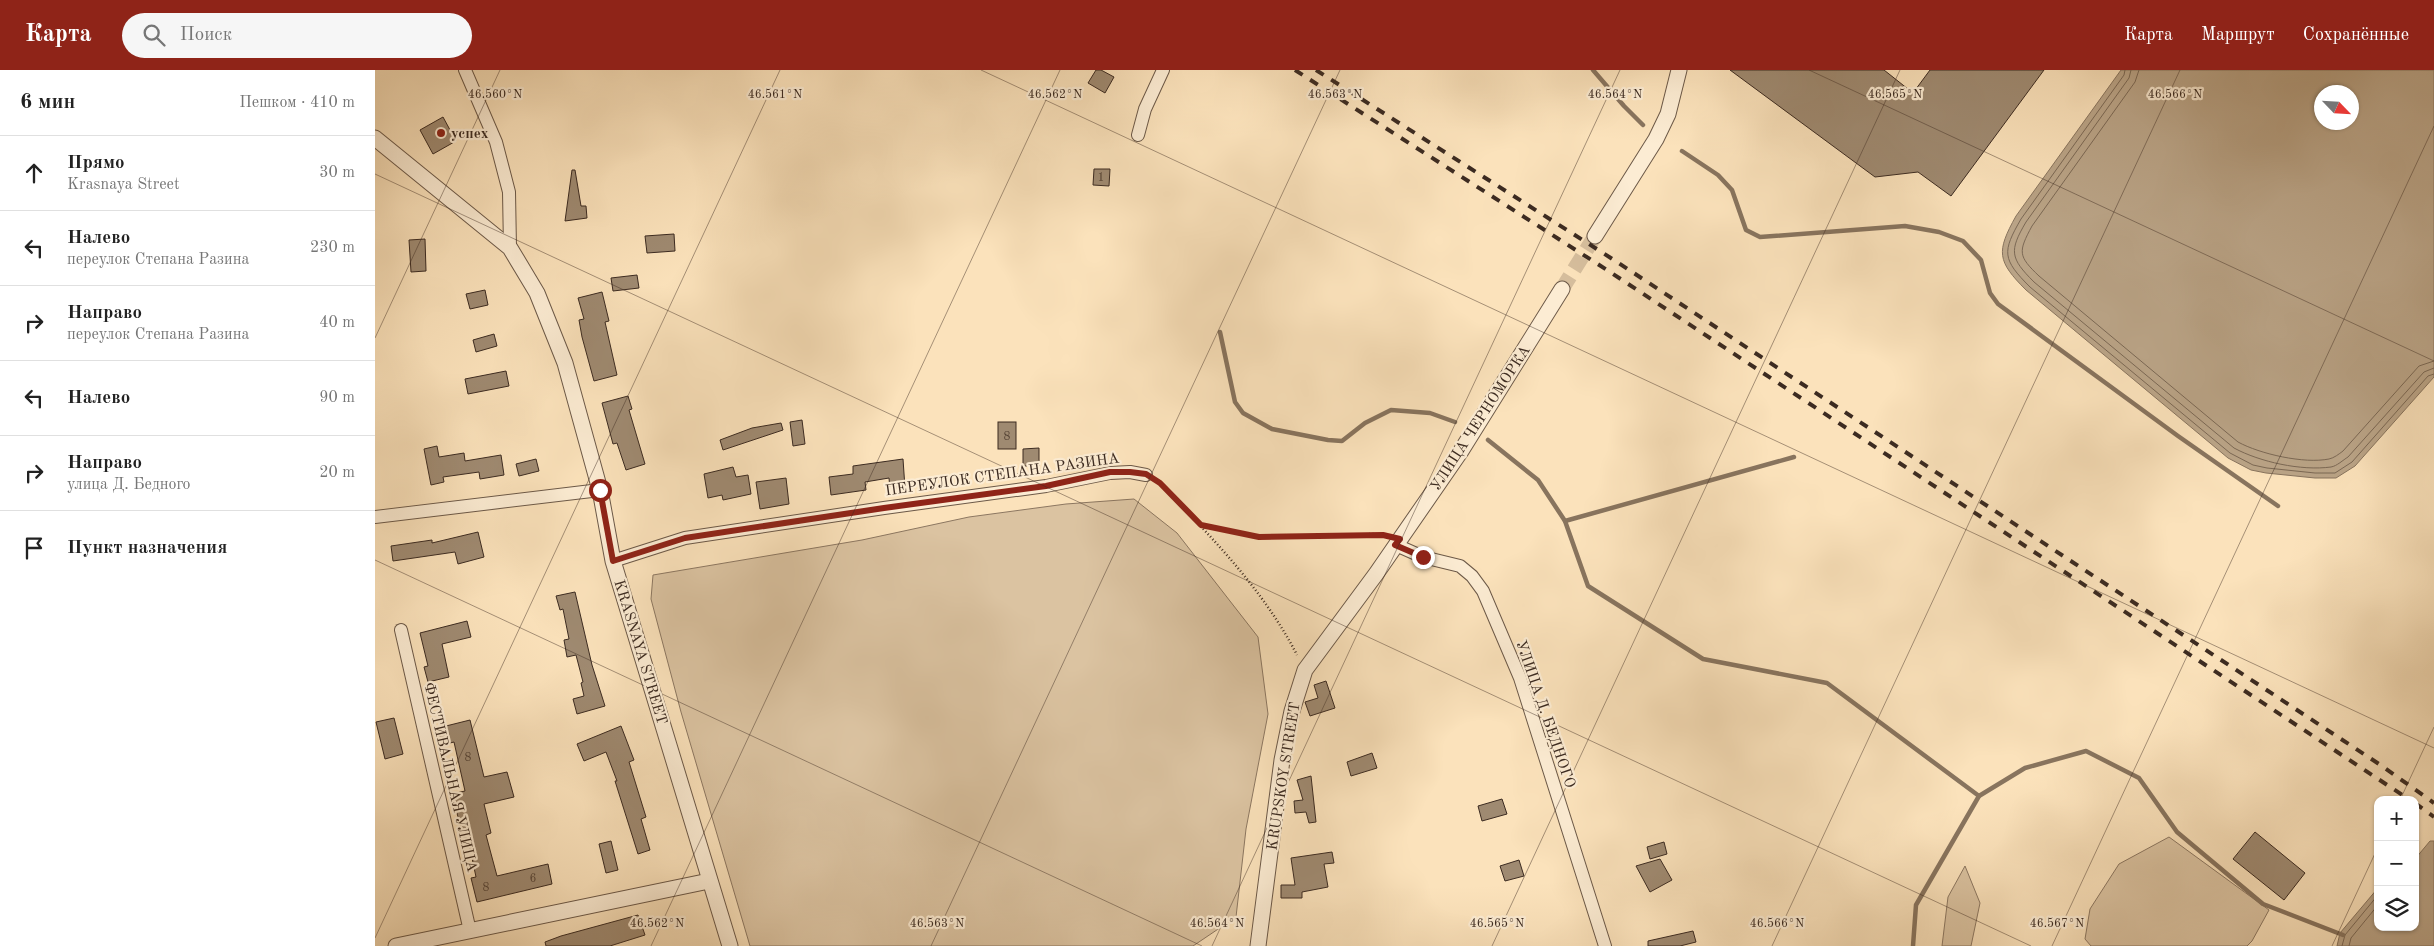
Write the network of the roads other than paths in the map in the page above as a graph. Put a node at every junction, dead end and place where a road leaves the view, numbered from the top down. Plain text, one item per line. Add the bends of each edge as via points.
1 (465, 70) edge
2 (1163, 70) edge
3 (1679, 70) edge
4 (1138, 134) dead end
5 (375, 138) edge
6 (1595, 236) tunnel mouth
7 (510, 248) junction
8 (1562, 289) tunnel mouth
9 (1146, 474) road end
10 (600, 490) junction
11 (375, 517) edge
12 (1398, 542) junction
13 (613, 561) junction
14 (401, 630) dead end
15 (709, 881) junction
16 (470, 931) junction
17 (396, 946) edge
18 (730, 946) edge
19 (1258, 946) edge
20 (1605, 946) edge

1 - 7 street, KRASNAYA STREET via 496,142 505,175 509,192
2 - 4 street via 1145,109
3 - 6 street via 1668,114 1656,140
5 - 7 street, KRASNAYA STREET
7 - 10 street, KRASNAYA STREET via 537,293 565,363
8 - 12 street, УЛИЦА ЧЕРНОМОРКА via 1461,451
9 - 13 street, ПЕРЕУЛОК СТЕПАНА РАЗИНА via 1110,472 1046,486 685,538
10 - 11 street
10 - 13 street, KRASNAYA STREET
12 - 19 street, KRUPSKOY STREET via 1305,670 1291,711 1282,760
12 - 20 street, УЛИЦА Д. БЕДНОГО via 1423,557 1460,566 1483,591 1520,678
13 - 15 street, KRASNAYA STREET
14 - 16 street, ФЕСТИВАЛЬНАЯ УЛИЦА
15 - 16 street
15 - 18 street, KRASNAYA STREET
16 - 17 street

